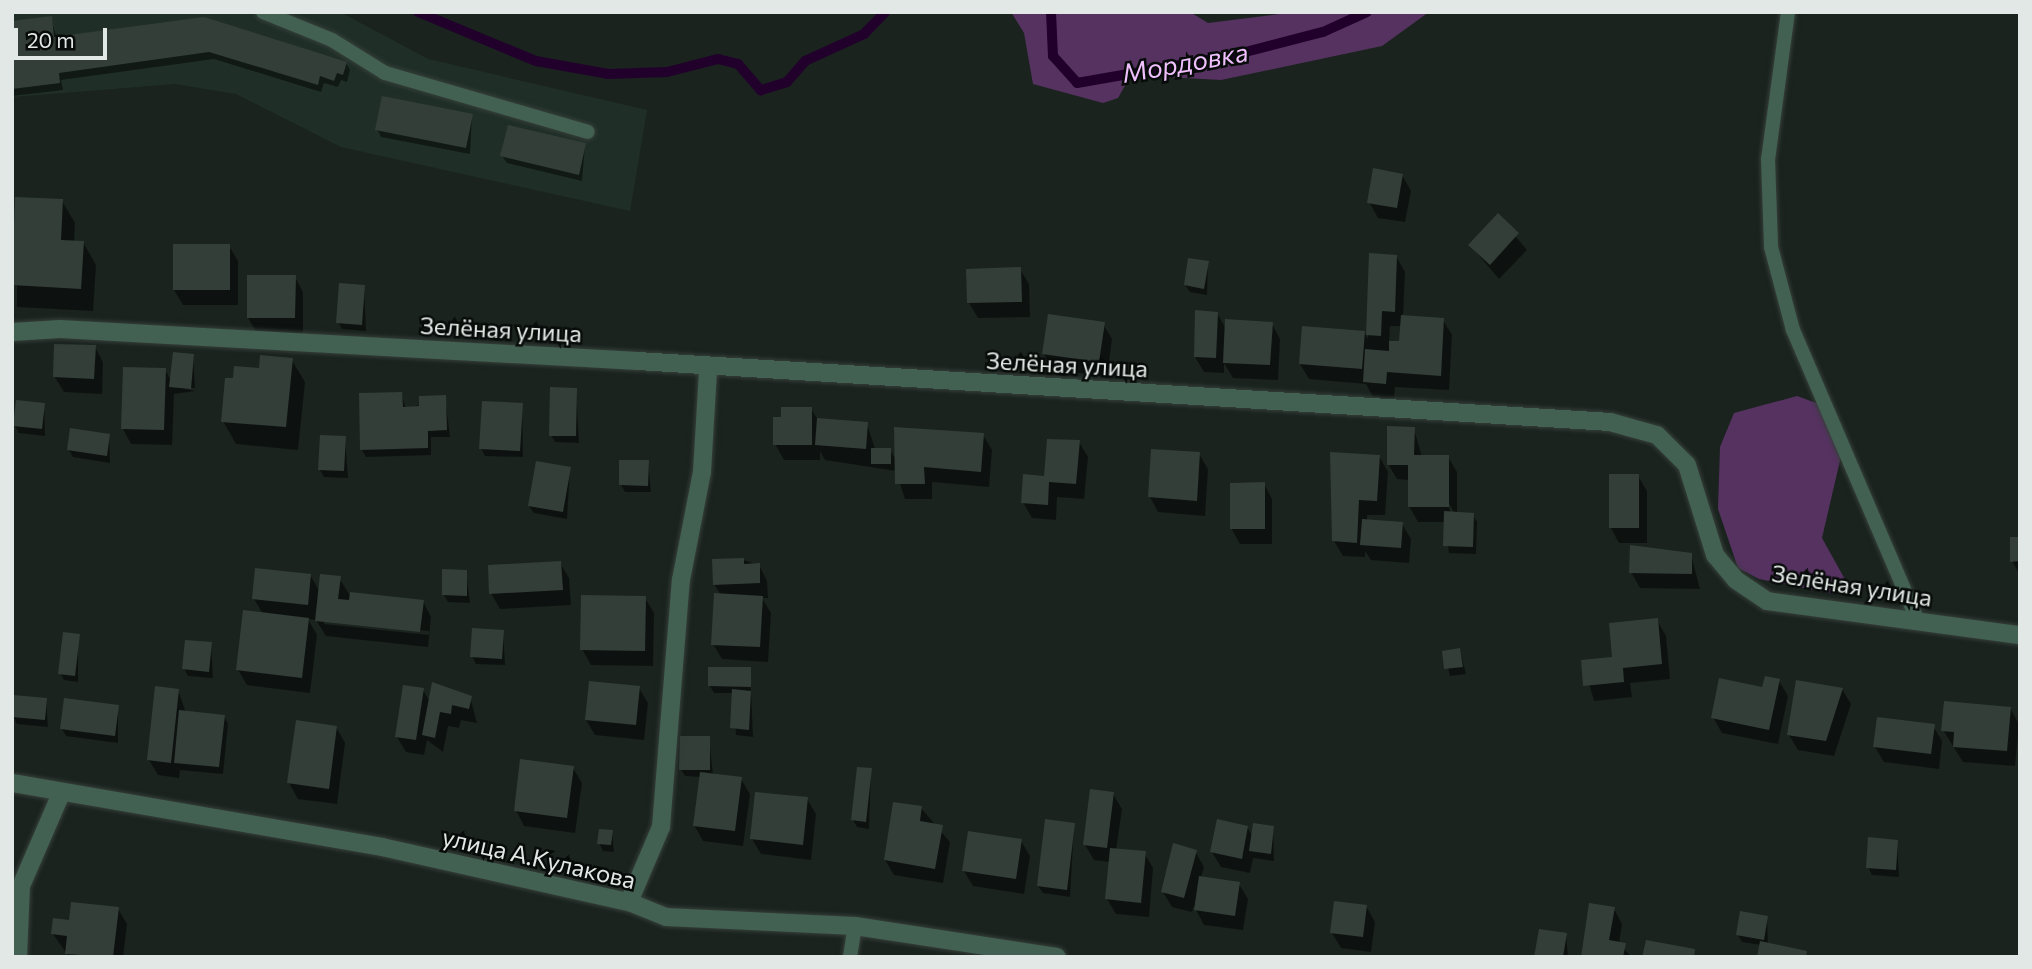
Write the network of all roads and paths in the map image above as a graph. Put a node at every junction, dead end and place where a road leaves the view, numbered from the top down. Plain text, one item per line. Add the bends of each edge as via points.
1 (263, 12) edge
2 (1788, 12) edge
3 (588, 132) dead end
4 (12, 332) edge
5 (708, 370) junction
6 (1918, 621) junction
7 (2020, 635) edge
8 (12, 783) edge
9 (60, 796) junction
10 (629, 902) junction
11 (855, 926) junction
12 (18, 957) edge
13 (850, 957) edge
14 (1057, 957) edge

1 - 3 lane via 332,40 386,73
2 - 6 lane via 1768,159 1771,247 1793,330
4 - 5 street, Зелёная улица via 87,330
5 - 6 street, Зелёная улица via 1610,422 1657,435 1687,465 1715,555 1736,580 1767,601
5 - 10 street via 702,472 681,580 661,827
6 - 7 street, Зелёная улица
8 - 9 street, улица А.Кулакова
9 - 10 street, улица А.Кулакова via 227,816
9 - 12 street via 21,886
10 - 11 street, улица А.Кулакова via 666,917
11 - 13 lane
11 - 14 street, улица А.Кулакова

